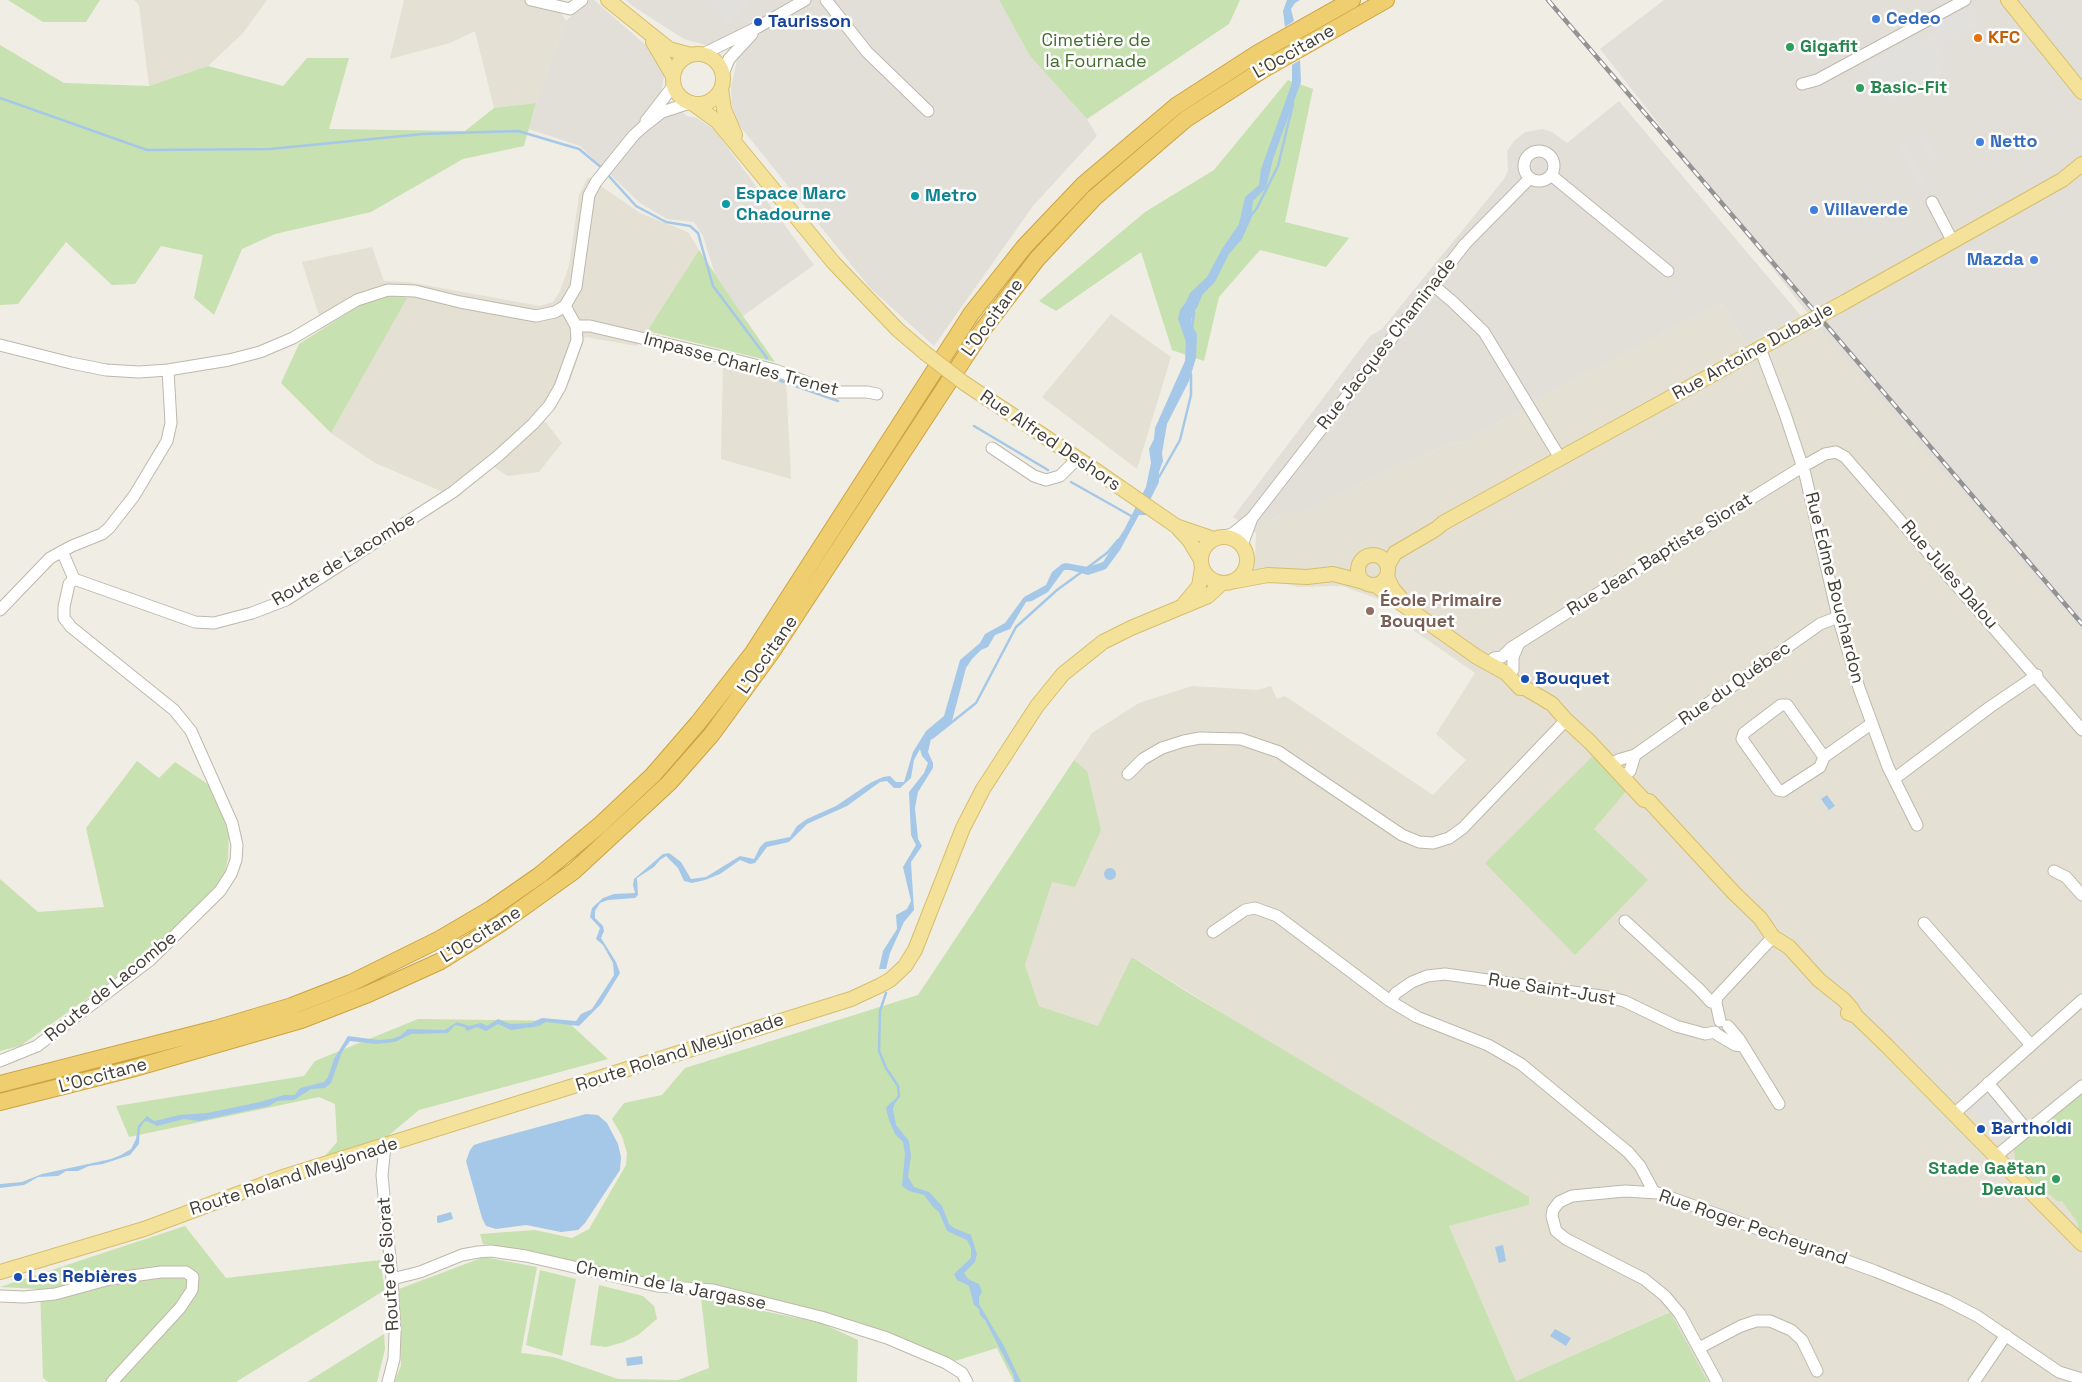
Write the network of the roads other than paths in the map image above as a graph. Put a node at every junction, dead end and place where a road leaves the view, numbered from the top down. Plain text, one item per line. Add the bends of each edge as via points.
1 (531, 0) edge
2 (582, 0) edge
3 (608, 0) edge
4 (805, 0) edge
5 (826, 0) edge
6 (1352, 0) edge
7 (1386, 0) edge
8 (1965, 0) edge
9 (2008, 0) edge
10 (2021, 0) edge
11 (758, 27) junction
12 (644, 30) junction
13 (697, 55) junction
14 (723, 74) junction
15 (2082, 78) edge
16 (673, 80) junction
17 (1802, 84) dead end
18 (721, 89) junction
19 (2082, 92) edge
20 (691, 103) junction
21 (928, 111) dead end
22 (643, 127) junction
23 (741, 150) junction
24 (2082, 164) edge
25 (2082, 172) edge
26 (1551, 175) junction
27 (1530, 178) junction
28 (2062, 180) junction
29 (1932, 202) dead end
30 (1953, 242) junction
31 (1668, 271) dead end
32 (1434, 286) junction
33 (565, 306) junction
34 (576, 326) junction
35 (0, 345) edge
36 (1758, 350) junction
37 (168, 370) junction
38 (877, 394) dead end
39 (992, 448) dead end
40 (1560, 458) junction
41 (1077, 459) junction
42 (1802, 467) junction
43 (1252, 518) junction
44 (1443, 523) junction
45 (1176, 526) junction
46 (1217, 538) junction
47 (62, 551) junction
48 (1245, 551) junction
49 (1367, 558) junction
50 (1202, 564) junction
51 (1387, 571) junction
52 (1339, 572) junction
53 (1284, 575) junction
54 (74, 579) junction
55 (1236, 580) junction
56 (1222, 584) junction
57 (1369, 584) junction
58 (1182, 607) junction
59 (0, 610) edge
60 (1427, 617) junction
61 (1838, 618) junction
62 (1461, 640) junction
63 (1520, 643) junction
64 (1494, 658) junction
65 (1513, 670) junction
66 (2037, 675) junction
67 (1525, 688) junction
68 (1569, 722) junction
69 (1871, 724) junction
70 (2082, 730) edge
71 (1635, 755) junction
72 (1824, 757) junction
73 (1615, 762) junction
74 (1128, 774) dead end
75 (1626, 774) junction
76 (1894, 779) junction
77 (1916, 825) dead end
78 (2054, 871) dead end
79 (2082, 895) edge
80 (1625, 921) dead end
81 (1924, 923) dead end
82 (1213, 932) dead end
83 (1771, 939) junction
84 (1699, 989) junction
85 (1721, 991) junction
86 (2082, 1000) edge
87 (1390, 1001) junction
88 (1716, 1003) junction
89 (1724, 1024) junction
90 (1716, 1033) junction
91 (1742, 1046) junction
92 (2031, 1046) junction
93 (0, 1061) edge
94 (1988, 1083) junction
95 (0, 1084) edge
96 (2082, 1086) edge
97 (0, 1102) edge
98 (1779, 1104) dead end
99 (1955, 1112) junction
100 (2027, 1130) junction
101 (384, 1146) junction
102 (1996, 1156) junction
103 (1637, 1163) junction
104 (1636, 1190) junction
105 (1654, 1192) junction
106 (2082, 1244) edge
107 (0, 1272) edge
108 (392, 1279) junction
109 (0, 1296) edge
110 (2006, 1335) junction
111 (1698, 1348) junction
112 (1817, 1371) dead end
113 (2082, 1379) edge
114 (112, 1382) edge
115 (388, 1382) edge
116 (968, 1382) edge
117 (1717, 1382) edge
118 (1974, 1382) edge

1 - 2 street via 570,9
3 - 12 main road
4 - 11 street
5 - 21 street via 867,52
6 - 95 highway, L'Occitane via 1258,53 1176,106 1084,184 1024,247 971,314 758,645 698,724 653,775 540,875 492,908 394,964 292,1006
7 - 97 highway, L'Occitane via 1264,69 1186,119 1094,198 1037,259 984,328 771,653 712,734 669,783 574,870 500,924 441,961 368,994 291,1023
8 - 17 street via 1817,80
9 - 19 main road
10 - 15 main road
11 - 13 street
11 - 14 street via 729,59
12 - 13 main road via 669,50
12 - 16 main road via 660,51
13 - 14 main road via 716,61
13 - 16 main road via 679,63
14 - 18 main road
16 - 20 main road via 677,92
16 - 22 street
18 - 20 main road via 706,103
18 - 23 main road via 724,109
20 - 22 street via 662,112
20 - 23 main road via 717,121
22 - 33 street via 609,164 589,195 576,287
23 - 41 main road, Rue Alfred Deshors, bridge via 838,268 898,330 964,383
24 - 28 main road, Rue Antoine Dubayle
25 - 28 main road, Rue Antoine Dubayle
26 - 27 street via 1542,181
26 - 27 street via 1552,158 1538,150 1528,154 1524,162 1523,168
26 - 31 street
27 - 32 street, Rue Jacques Chaminade via 1465,244
28 - 30 main road, Rue Antoine Dubayle
29 - 30 street
30 - 36 main road, Rue Antoine Dubayle, bridge
32 - 40 street via 1484,332
32 - 43 street, Rue Jacques Chaminade
33 - 34 street
33 - 37 street via 536,316 415,291 388,290 357,300 280,345 229,360
34 - 38 street, Impasse Charles Trenet via 590,326 775,370 832,392
34 - 54 street, Route de Lacombe via 577,340 560,388 533,424 453,492 286,600 214,623 195,622
35 - 37 street via 106,370
36 - 40 main road, Rue Antoine Dubayle
36 - 42 street, Rue Edme Bouchardon via 1782,406
37 - 47 street via 171,424 167,441 134,496 109,528
39 - 41 street via 1034,476 1046,480 1060,476
40 - 44 main road, Rue Antoine Dubayle
41 - 45 main road, Rue Alfred Deshors
42 - 61 street, Rue Edme Bouchardon
42 - 63 street, Rue Jean Baptiste Siorat
42 - 66 street, Rue Jules Dalou via 1825,454 1836,452 1845,457
43 - 46 street, Rue Jacques Chaminade via 1232,534
43 - 48 street, Rue Jacques Chaminade
44 - 49 main road, Rue Antoine Dubayle via 1432,525 1383,553
44 - 51 main road, Rue Antoine Dubayle via 1395,553
45 - 46 main road
45 - 50 main road via 1189,540
46 - 48 main road via 1232,538
46 - 50 main road via 1205,548
47 - 54 street
47 - 59 street via 40,567
48 - 53 main road, Rue Antoine Dubayle via 1266,568
48 - 55 main road via 1246,570
49 - 51 main road via 1382,558
49 - 52 main road, Rue Antoine Dubayle
49 - 57 main road via 1359,574
50 - 56 main road via 1210,578
50 - 58 main road, Route Roland Meyjonade via 1199,586
51 - 57 main road, Rue Antoine Dubayle via 1380,584
51 - 60 main road via 1393,589
52 - 53 main road, Rue Antoine Dubayle via 1307,577
52 - 57 main road, Rue Antoine Dubayle
53 - 55 main road, Rue Antoine Dubayle
54 - 93 street, Route de Lacombe via 69,584 64,618 71,628 174,710 190,731 232,822 237,845 236,860 232,874 220,891 150,960 37,1046
55 - 56 main road
56 - 58 main road, Route Roland Meyjonade via 1208,596
57 - 60 main road
58 - 101 main road, Route Roland Meyjonade via 1102,642 1063,674 983,790 963,828 915,950 905,966 890,980 851,999
60 - 62 main road
61 - 69 street, Rue Edme Bouchardon
61 - 71 street, Rue du Québec via 1820,624
62 - 64 main road
62 - 67 main road via 1485,662 1506,673 1520,688
63 - 64 street, Rue Jean Baptiste Siorat via 1502,657
63 - 65 street via 1513,657
64 - 65 main road
65 - 67 main road
66 - 70 street, Rue Jules Dalou
66 - 76 street
67 - 68 main road via 1552,704
68 - 73 main road via 1591,733
68 - 74 street via 1463,828 1449,838 1433,843 1402,835 1279,752 1241,739 1184,741 1143,759
69 - 72 street
69 - 76 street, Rue Edme Bouchardon
71 - 73 street, Rue du Québec
71 - 75 street
72 - 72 street via 1787,705 1744,733 1742,739 1778,790 1783,791 1820,767
73 - 75 main road
75 - 83 main road via 1760,918
76 - 77 street, Rue Edme Bouchardon
78 - 79 street via 2066,877
80 - 84 street
81 - 92 street
82 - 87 street via 1245,910 1255,908 1269,912
83 - 85 street
83 - 99 main road via 1789,948
84 - 85 street
84 - 88 street
85 - 88 street
86 - 92 street
87 - 90 street, Rue Saint-Just via 1412,982 1445,974 1608,997 1624,1001 1676,1026 1705,1034
87 - 103 street via 1418,1017 1488,1045 1521,1064 1628,1152
88 - 89 street
89 - 90 street via 1714,1025
89 - 91 street
90 - 91 street
91 - 98 street
92 - 94 street
94 - 99 street
94 - 100 street
96 - 100 street
99 - 102 main road
100 - 102 street
101 - 107 main road, Route Roland Meyjonade via 280,1178 144,1229
101 - 108 street, Route de Siorat via 382,1175
102 - 106 main road
103 - 104 street
103 - 105 street
104 - 105 street, Rue Roger Pecheyrand
104 - 111 street, Rue Roger Pecheyrand via 1564,1198 1553,1210 1556,1231 1644,1279 1665,1296 1680,1314
105 - 110 street, Rue Roger Pecheyrand via 1893,1279 1954,1304
108 - 115 street, Route de Siorat via 394,1359
108 - 116 street, Chemin de la Jargasse via 478,1252 526,1256 657,1286 713,1290 821,1317 887,1338 946,1363 962,1373
109 - 114 street via 55,1294 110,1279 161,1272 186,1272 193,1277 192,1290 180,1308
110 - 113 street, Rue Roger Pecheyrand via 2059,1372
110 - 118 street
111 - 112 street via 1741,1326 1770,1321 1791,1330 1802,1340
111 - 117 street

